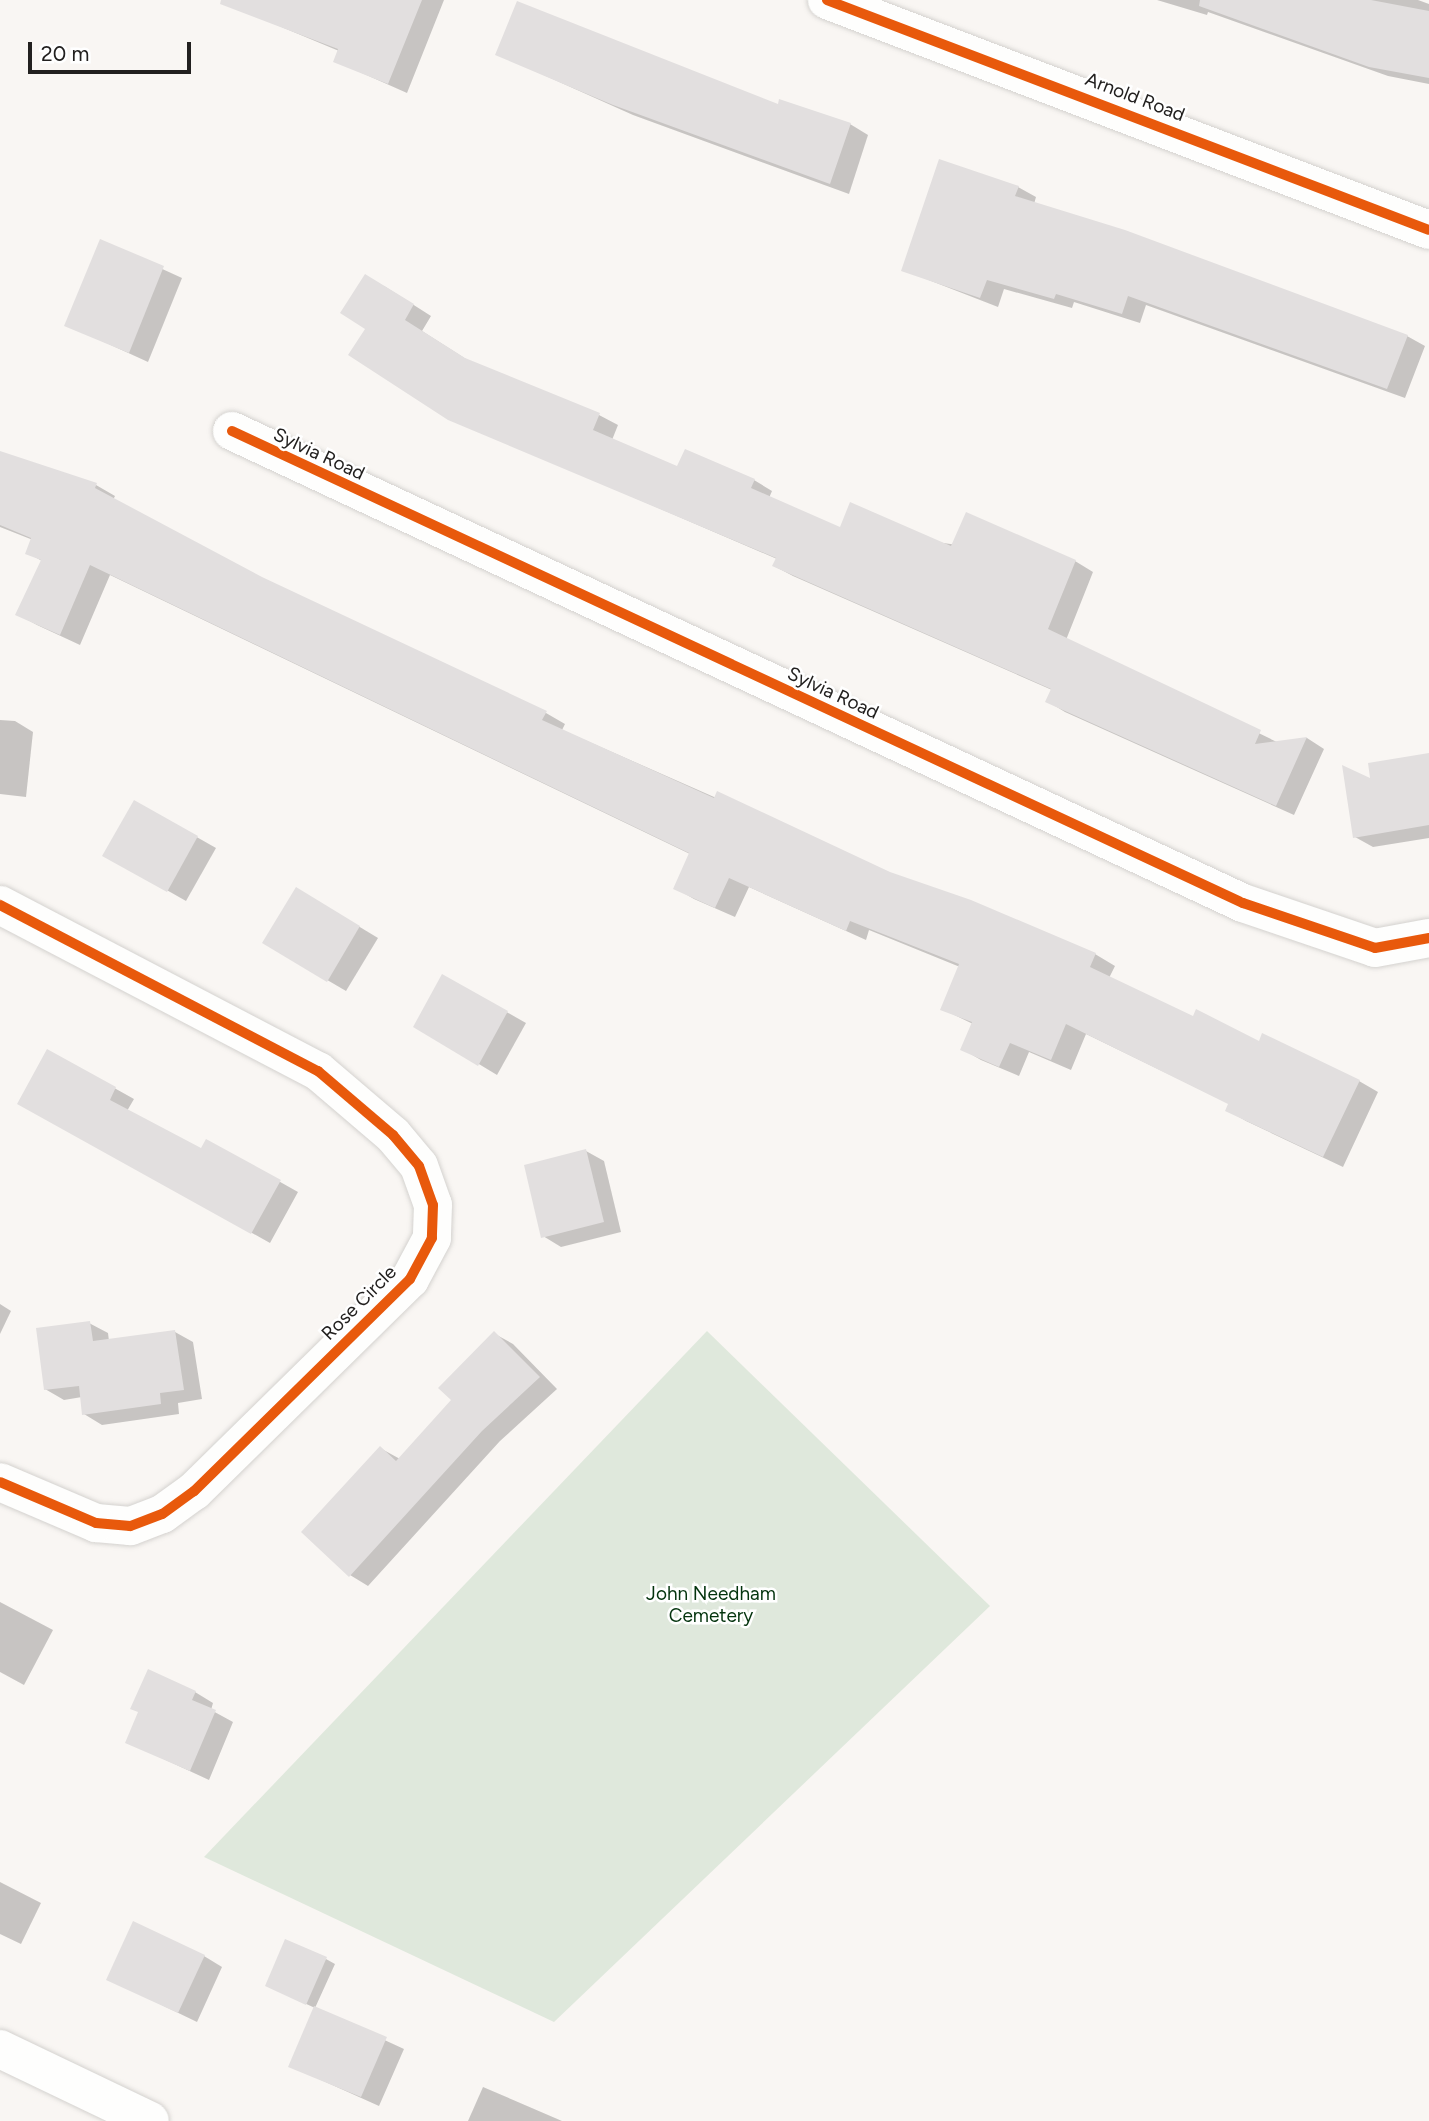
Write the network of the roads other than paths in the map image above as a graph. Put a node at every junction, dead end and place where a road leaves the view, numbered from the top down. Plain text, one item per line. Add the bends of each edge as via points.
1 (827, 0) edge
2 (1429, 230) edge
3 (232, 431) dead end
4 (0, 905) edge
5 (1429, 938) edge
6 (0, 1482) edge
7 (0, 2049) edge
8 (150, 2121) edge

1 - 2 street, Arnold Road
3 - 5 street, Sylvia Road via 1243,903 1375,948
4 - 6 street, Rose Circle via 318,1072 393,1135 419,1166 433,1205 432,1238 410,1279 194,1491 162,1514 130,1526 96,1523
7 - 8 street

